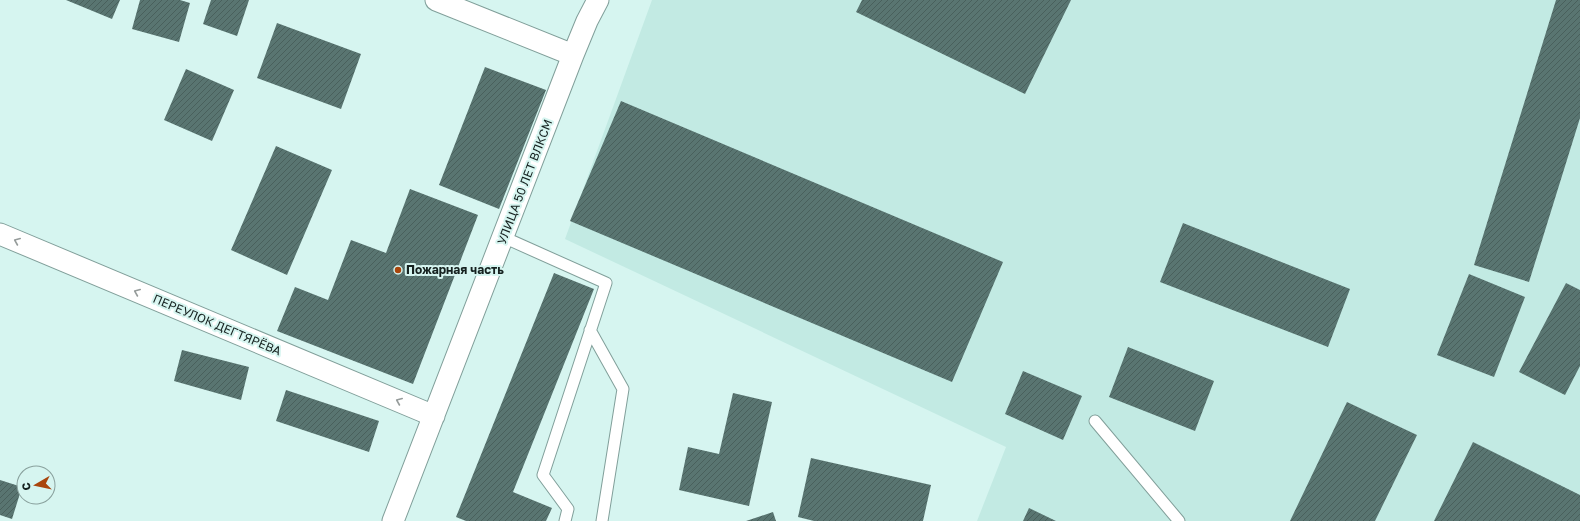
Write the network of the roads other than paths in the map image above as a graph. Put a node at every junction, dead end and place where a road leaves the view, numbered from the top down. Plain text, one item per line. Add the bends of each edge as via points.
1 (436, 0) edge
2 (598, 0) edge
3 (573, 55) junction
4 (0, 234) edge
5 (503, 237) junction
6 (590, 330) junction
7 (434, 416) junction
8 (1096, 421) dead end
9 (393, 521) edge
10 (565, 521) edge
11 (602, 521) edge
12 (1179, 521) edge

1 - 3 street
2 - 3 street, УЛИЦА 50 ЛЕТ ВЛКСМ
3 - 5 street, УЛИЦА 50 ЛЕТ ВЛКСМ
7 -> 4 street, ПЕРЕУЛОК ДЕГТЯРЁВА
5 - 6 lane via 606,283
5 - 7 street, УЛИЦА 50 ЛЕТ ВЛКСМ
6 - 10 lane via 543,475 568,509
6 - 11 lane via 623,389
7 - 9 street, УЛИЦА 50 ЛЕТ ВЛКСМ
8 - 12 lane

